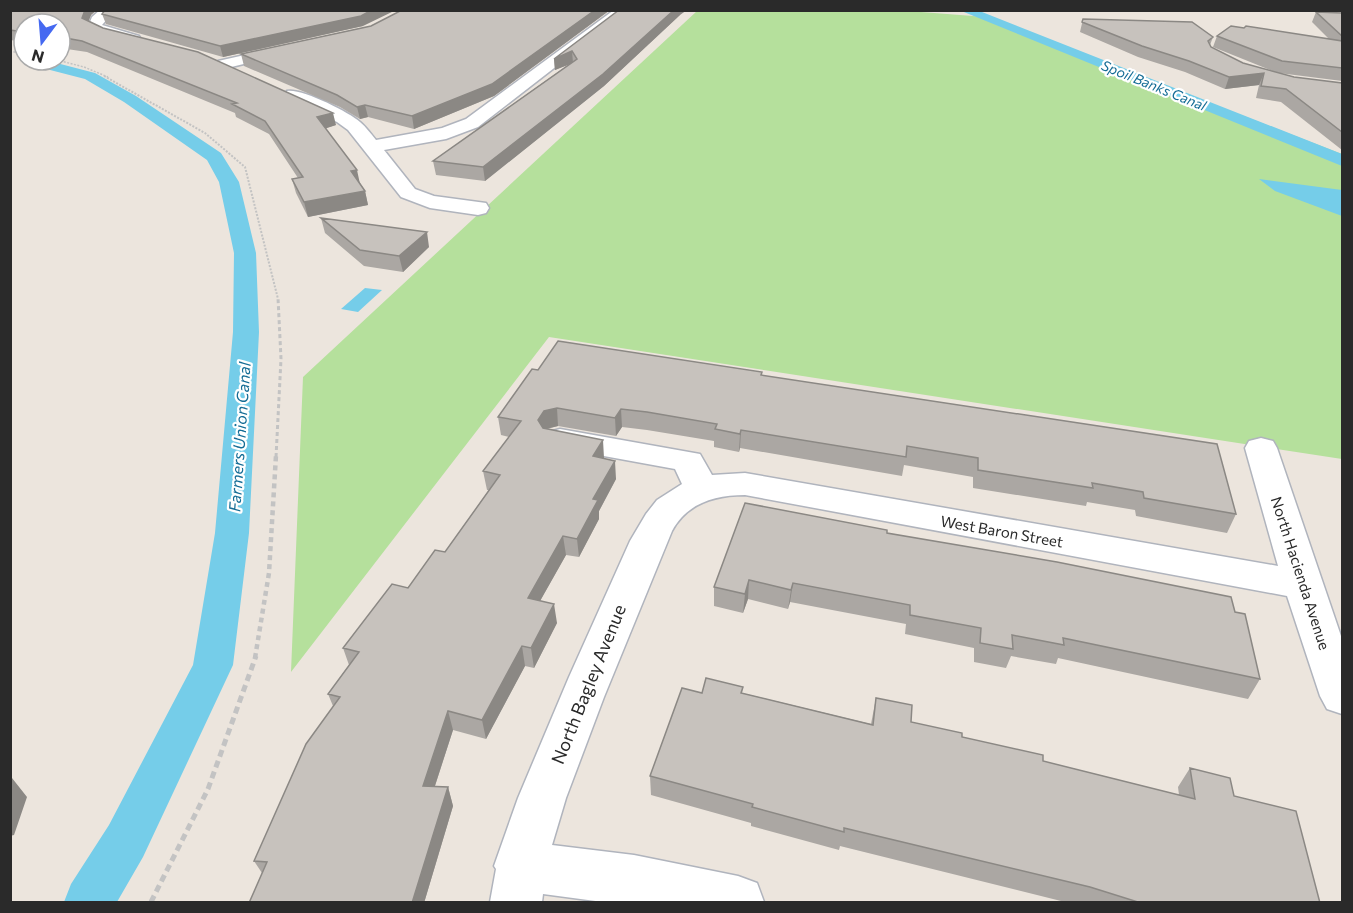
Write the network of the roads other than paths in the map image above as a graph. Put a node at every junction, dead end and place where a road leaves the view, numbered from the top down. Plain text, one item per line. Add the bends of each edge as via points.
1 (109, 10) edge
2 (623, 10) edge
3 (95, 27) junction
4 (76, 29) edge
5 (155, 44) edge
6 (302, 46) edge
7 (253, 77) edge
8 (273, 86) edge
9 (371, 147) junction
10 (478, 208) dead end
11 (558, 438) edge
12 (1261, 448) dead end
13 (701, 488) junction
14 (1303, 585) junction
15 (1342, 696) edge
16 (518, 884) edge
17 (738, 903) edge

1 - 3 street
2 - 9 street via 472,123 446,133
3 - 4 street
3 - 5 street
6 - 7 street via 215,61
8 - 9 street via 343,118
9 - 10 street via 408,193 430,202
11 - 13 street via 688,461
12 - 14 street, North Hacienda Avenue
13 - 14 street, West Baron Street via 745,484
13 - 16 street, North Bagley Avenue via 667,510 604,641 539,805
14 - 15 street, North Hacienda Avenue
16 - 17 street via 633,881

